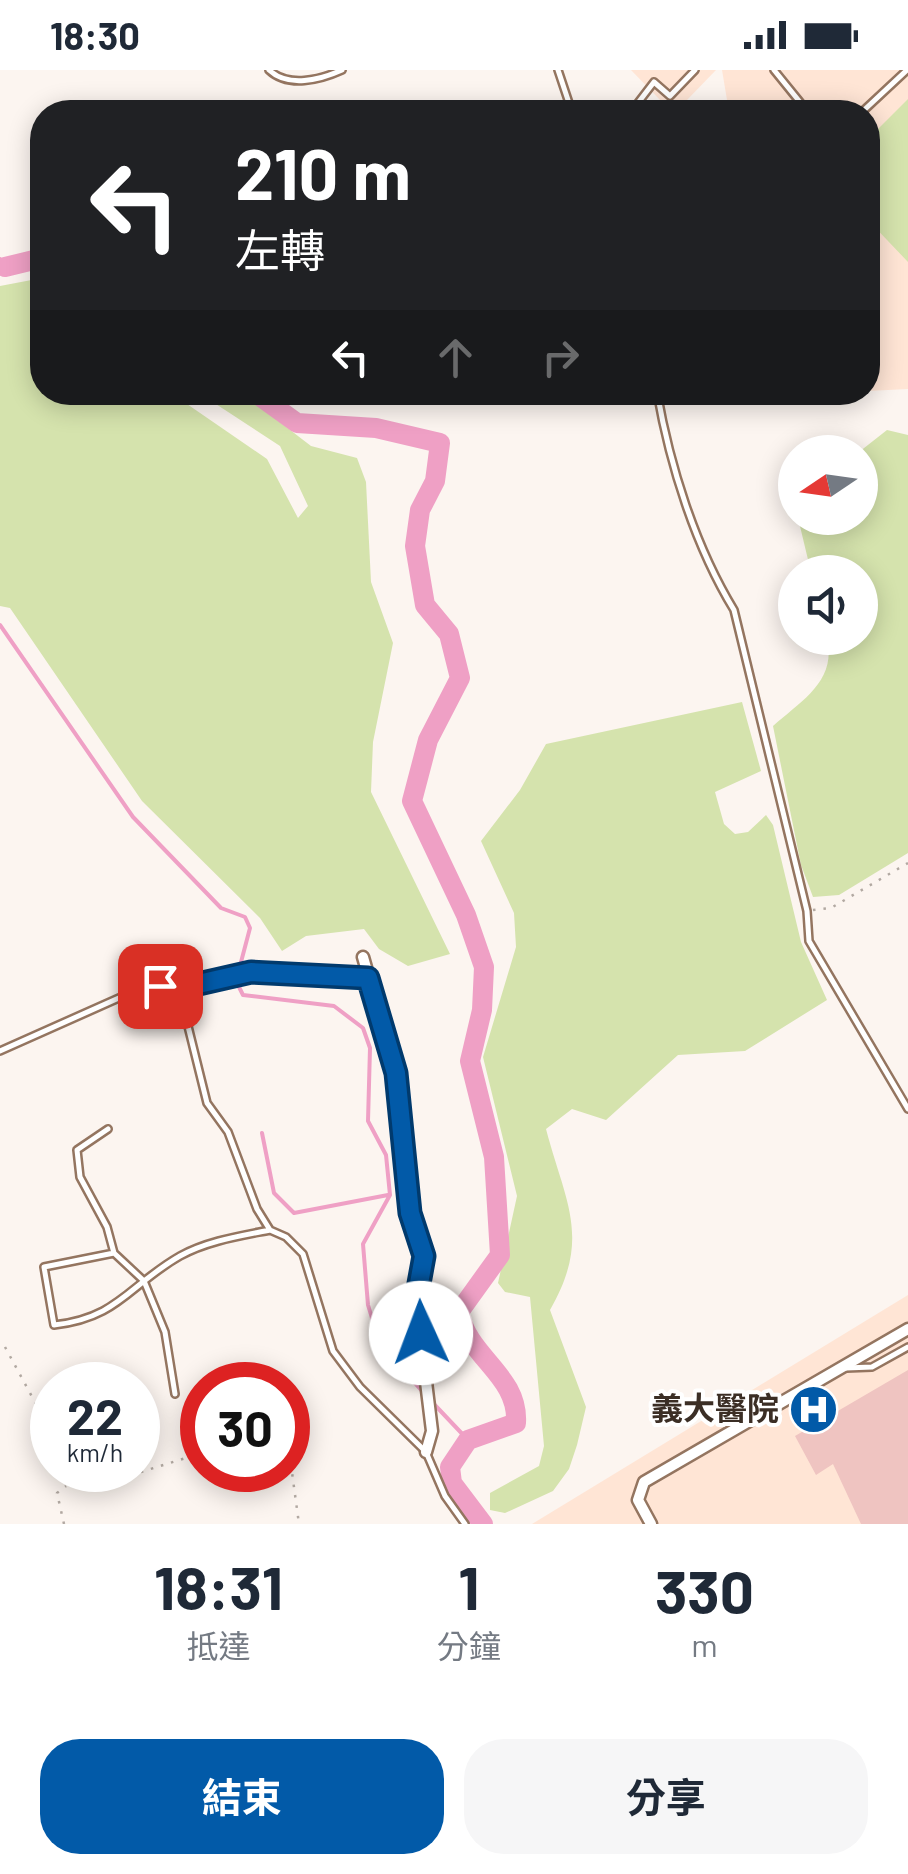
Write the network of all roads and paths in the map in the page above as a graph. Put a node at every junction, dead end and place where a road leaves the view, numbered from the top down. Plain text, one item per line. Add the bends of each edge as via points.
1 (269, 70) edge
2 (342, 70) edge
3 (558, 70) edge
4 (695, 70) edge
5 (774, 70) edge
6 (907, 70) edge
7 (568, 100) edge
8 (641, 100) edge
9 (798, 100) edge
10 (875, 100) edge
11 (660, 405) edge
12 (908, 863) edge
13 (806, 912) junction
14 (363, 957) dead end
15 (368, 978) junction
16 (172, 990) junction
17 (0, 1051) edge
18 (908, 1109) edge
19 (108, 1130) dead end
20 (270, 1230) junction
21 (114, 1253) junction
22 (144, 1281) junction
23 (908, 1329) edge
24 (5, 1347) dead end
25 (908, 1347) edge
26 (838, 1368) junction
27 (30, 1393) edge
28 (175, 1394) dead end
29 (426, 1452) junction
30 (59, 1492) edge
31 (295, 1492) edge
32 (64, 1524) edge
33 (299, 1524) edge
34 (465, 1524) edge
35 (651, 1524) edge

1 - 2 lane via 278,78 317,80
3 - 7 lane
4 - 8 lane via 670,96 654,82
5 - 9 lane
6 - 10 lane
11 - 13 lane via 712,574 734,610
12 - 13 path via 831,908
13 - 18 lane via 809,941
14 - 15 street
15 - 16 street via 251,972
15 - 29 street via 396,1073 410,1213 424,1256 416,1300 432,1431
16 - 17 lane via 139,989
16 - 20 lane via 184,1010 207,1103 228,1132
19 - 21 lane via 77,1150 80,1176
20 - 22 lane via 184,1254
20 - 29 lane via 303,1254 333,1351
21 - 22 lane
21 - 22 lane via 44,1266 54,1325 86,1322
22 - 28 lane via 165,1332
23 - 26 street
24 - 27 path
25 - 26 lane via 872,1367
26 - 35 street via 644,1482 638,1500
29 - 34 lane via 444,1496
30 - 32 path
31 - 33 path

